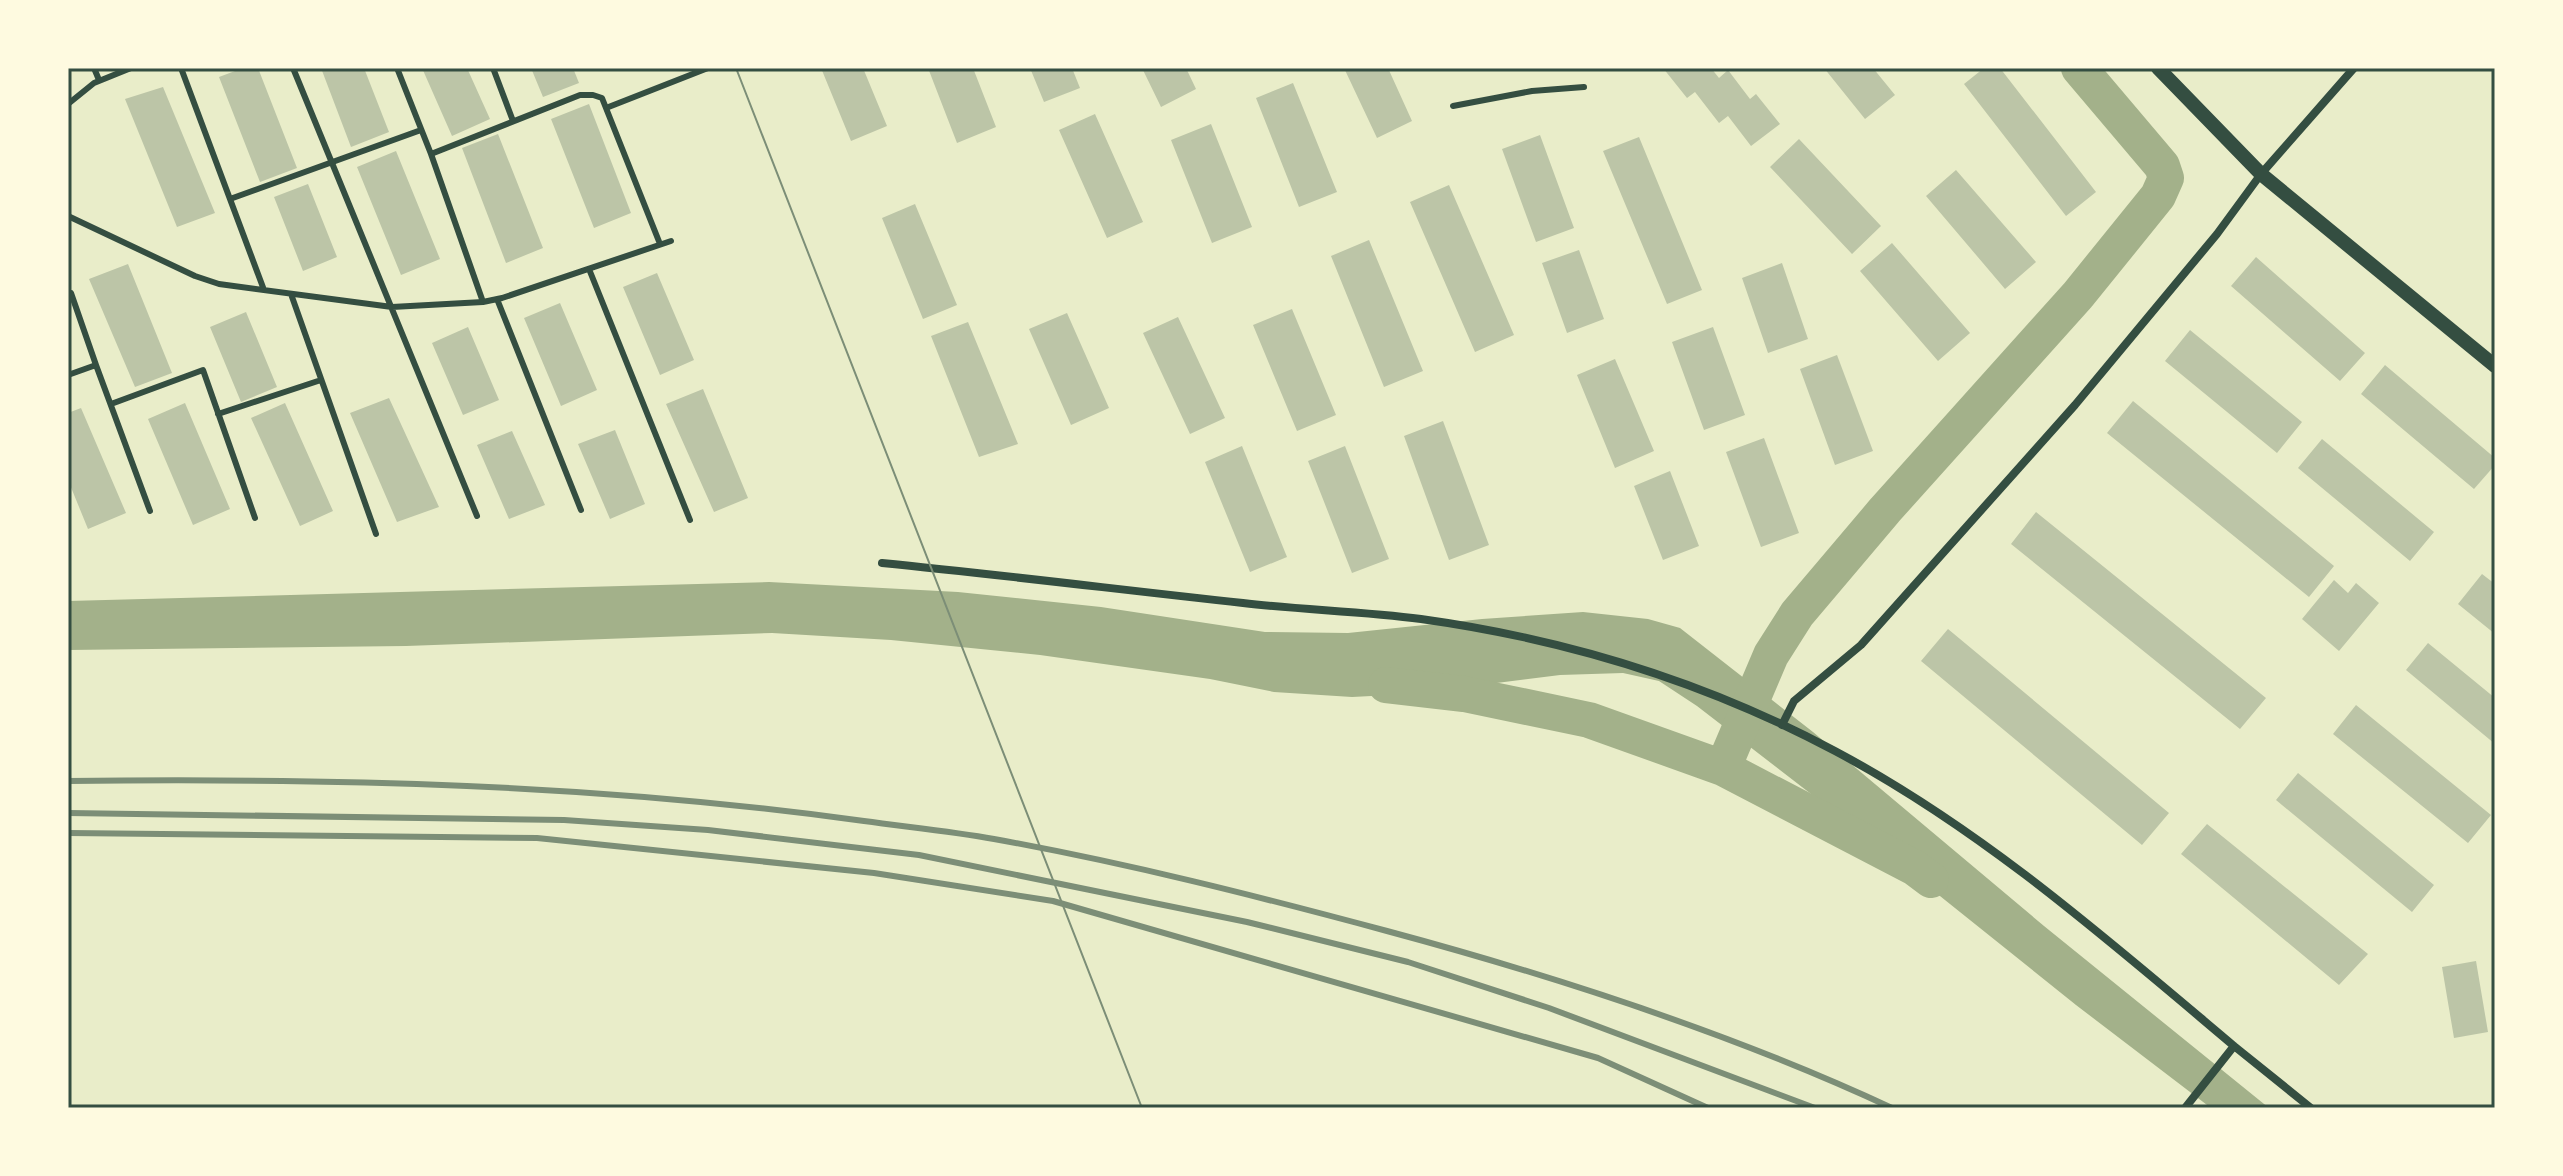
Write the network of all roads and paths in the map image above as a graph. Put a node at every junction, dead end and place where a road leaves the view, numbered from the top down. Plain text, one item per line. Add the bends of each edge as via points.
1 (94, 68) edge
2 (131, 68) edge
3 (181, 68) edge
4 (293, 68) edge
5 (397, 68) edge
6 (493, 68) edge
7 (708, 68) edge
8 (2158, 68) edge
9 (2354, 68) edge
10 (99, 80) junction
11 (1584, 87) dead end
12 (68, 104) edge
13 (1453, 106) dead end
14 (606, 108) junction
15 (513, 121) junction
16 (421, 130) junction
17 (431, 154) junction
18 (332, 162) junction
19 (2261, 174) junction
20 (230, 199) junction
21 (68, 216) edge
22 (671, 241) dead end
23 (660, 244) junction
24 (589, 269) junction
25 (264, 290) junction
26 (71, 293) dead end
27 (291, 294) junction
28 (497, 299) junction
29 (483, 302) junction
30 (392, 307) junction
31 (96, 365) junction
32 (2495, 366) edge
33 (68, 375) edge
34 (321, 380) junction
35 (111, 404) junction
36 (218, 414) junction
37 (581, 510) dead end
38 (150, 511) dead end
39 (477, 516) dead end
40 (255, 518) dead end
41 (690, 520) dead end
42 (376, 534) dead end
43 (882, 563) dead end
44 (1782, 725) junction
45 (2234, 1046) junction
46 (2185, 1108) edge
47 (2311, 1108) edge

1 - 10 lane
2 - 10 lane
3 - 20 lane
4 - 18 lane
5 - 16 lane
6 - 15 lane
7 - 14 lane
8 - 19 street
9 - 19 street
10 - 12 lane
11 - 13 lane
14 - 15 lane via 602,98 580,95
14 - 23 lane
15 - 17 lane
16 - 17 lane
16 - 18 lane
17 - 29 lane
18 - 20 lane
18 - 30 lane
19 - 32 street
19 - 44 street via 2075,405 1861,645 1794,701
20 - 25 lane
21 - 25 lane via 195,276
22 - 23 lane
23 - 24 lane
24 - 28 lane
24 - 41 lane
25 - 27 lane
26 - 31 lane
27 - 30 lane
27 - 34 lane
28 - 29 lane
28 - 37 lane
29 - 30 lane
30 - 39 lane
31 - 33 lane
31 - 35 lane
34 - 36 lane
34 - 42 lane
35 - 36 lane via 203,370
35 - 38 lane
36 - 40 lane
43 - 44 street via 1431,621 1551,643 1681,681
44 - 45 street via 1935,812 2064,904
45 - 46 street
45 - 47 street

